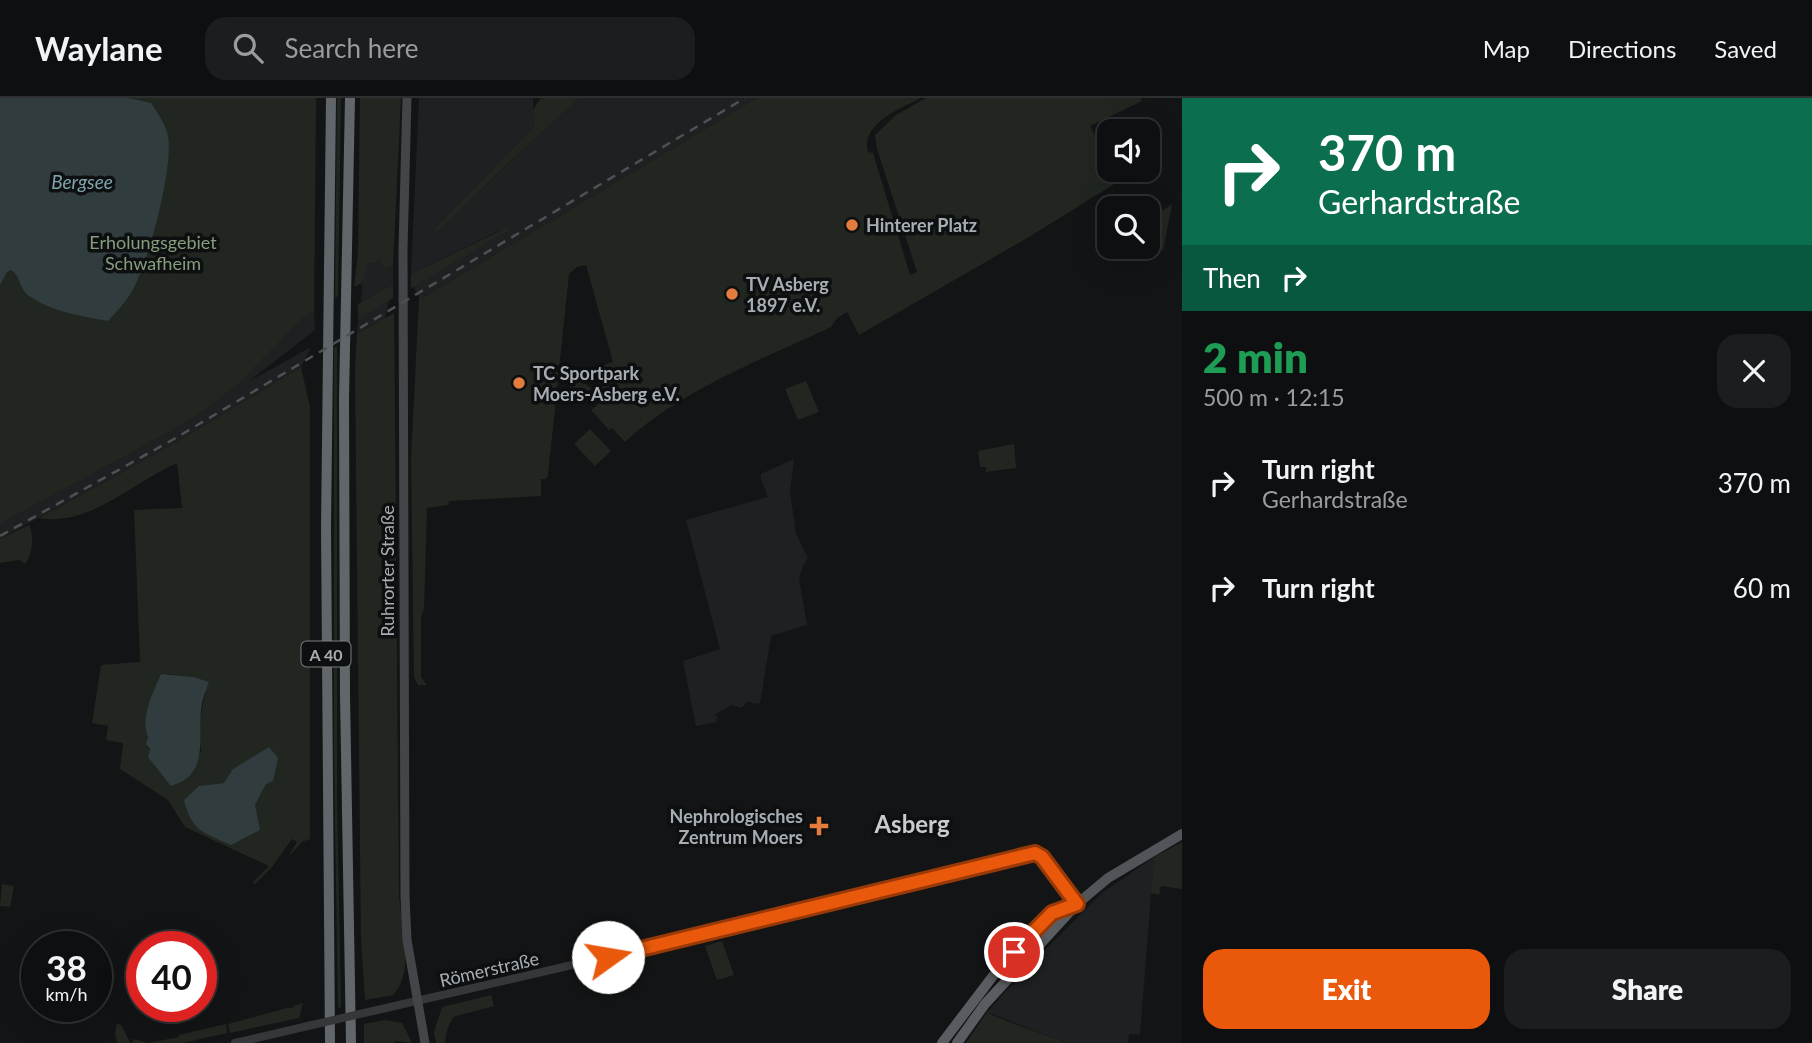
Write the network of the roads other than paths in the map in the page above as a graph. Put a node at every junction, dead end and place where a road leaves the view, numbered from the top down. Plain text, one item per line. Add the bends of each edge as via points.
1 (331, 98) edge
2 (350, 98) edge
3 (407, 98) edge
4 (1182, 834) edge
5 (1077, 904) junction
6 (417, 1001) junction
7 (236, 1043) edge
8 (330, 1043) edge
9 (351, 1043) edge
10 (425, 1043) edge
11 (942, 1043) edge
12 (957, 1043) edge

1 - 8 highway, A 40 via 326,501
2 - 9 highway, A 40 via 344,520
3 - 6 main road, Ruhrorter Straße via 403,249 405,896
4 - 5 main road via 1108,878
5 - 6 street, Römerstraße via 1035,853
5 - 11 highway via 1052,913 1033,931
5 - 12 highway
6 - 7 street, Römerstraße, bridge
6 - 10 main road, Ruhrorter Straße

